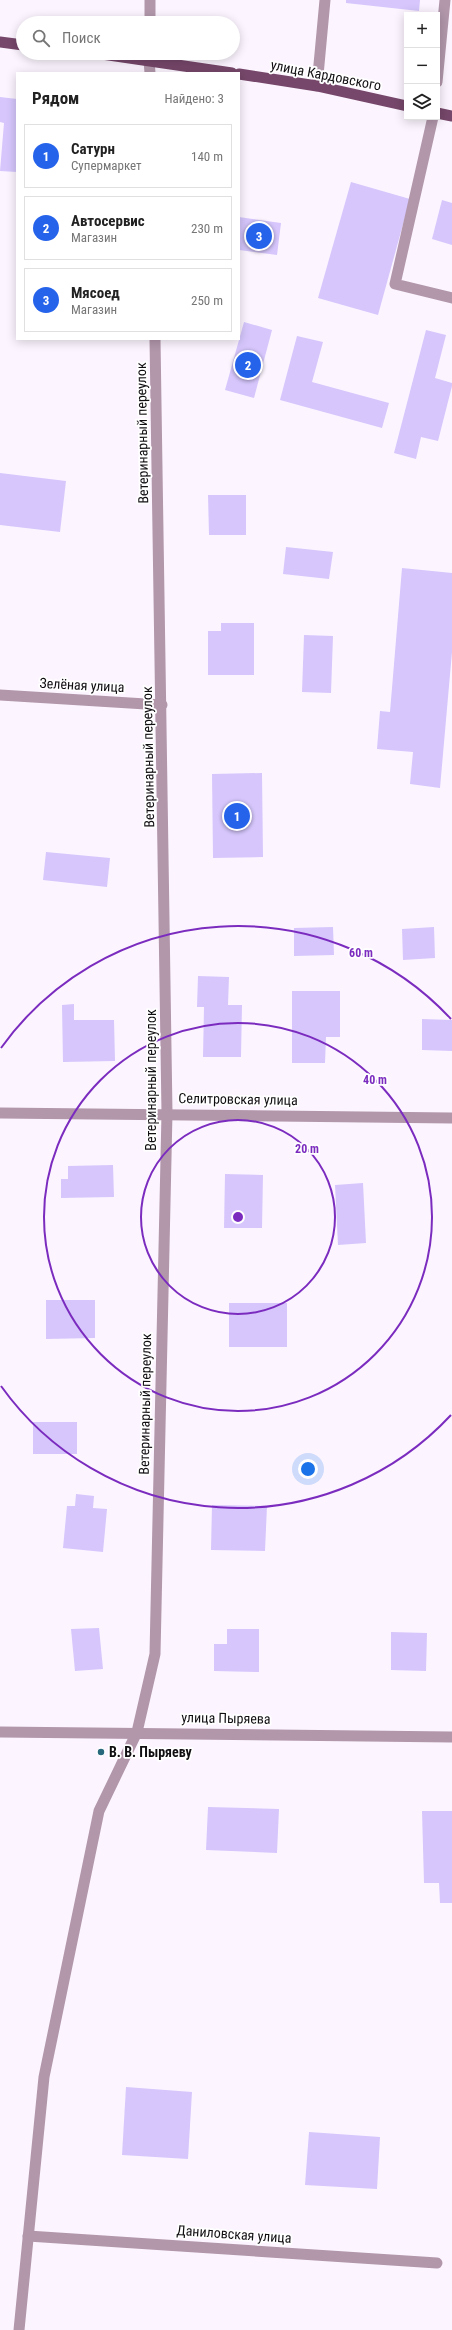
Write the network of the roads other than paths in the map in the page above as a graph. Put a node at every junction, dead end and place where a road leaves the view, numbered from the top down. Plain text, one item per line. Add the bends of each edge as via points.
1 (150, 0) edge
2 (325, 0) edge
3 (445, 0) edge
4 (150, 16) edge
5 (0, 42) edge
6 (16, 44) edge
7 (440, 51) edge
8 (150, 60) edge
9 (165, 60) edge
10 (150, 72) edge
11 (227, 72) edge
12 (240, 74) edge
13 (317, 86) junction
14 (404, 105) edge
15 (440, 114) edge
16 (452, 116) edge
17 (432, 120) edge
18 (452, 298) edge
19 (155, 340) edge
20 (0, 695) edge
21 (162, 705) junction
22 (0, 1112) edge
23 (167, 1113) junction
24 (452, 1118) edge
25 (0, 1732) edge
26 (137, 1732) junction
27 (452, 1736) edge
28 (28, 2236) junction
29 (437, 2263) dead end
30 (19, 2330) edge

1 - 4 street
2 - 13 street
3 - 7 street
5 - 6 main road
8 - 10 street
9 - 11 main road
12 - 13 main road, улица Кардовского
13 - 14 main road, улица Кардовского
15 - 16 main road
17 - 18 street via 395,284
19 - 21 street, Ветеринарный переулок
20 - 21 street, Зелёная улица
21 - 23 street, Ветеринарный переулок
22 - 23 street, Селитровская улица
23 - 24 street, Селитровская улица
23 - 26 street, Ветеринарный переулок via 155,1654
25 - 26 street, улица Пыряева
26 - 27 street, улица Пыряева
26 - 28 street, Ветеринарный переулок via 99,1811 44,2077
28 - 29 street, Даниловская улица
28 - 30 street, Ветеринарный переулок

